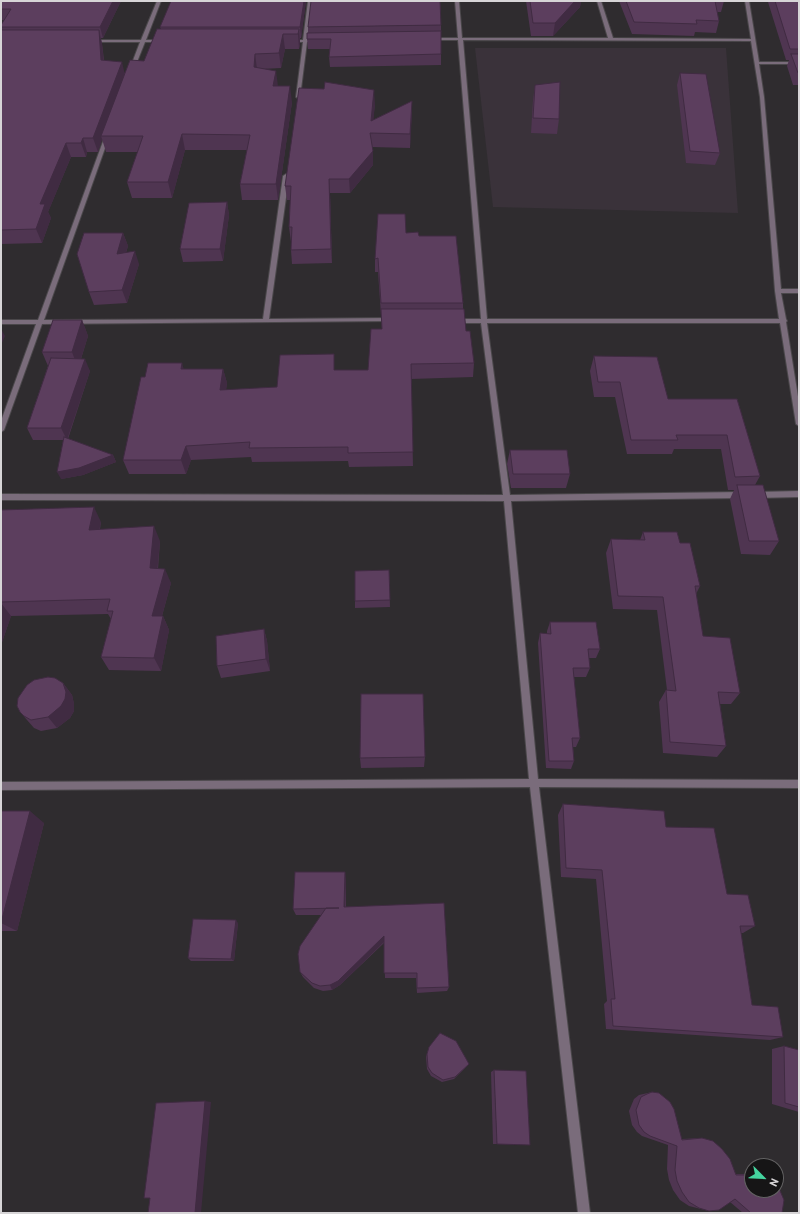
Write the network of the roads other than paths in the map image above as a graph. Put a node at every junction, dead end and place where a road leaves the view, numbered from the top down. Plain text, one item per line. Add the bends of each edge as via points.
1 (159, 1) edge
2 (310, 1) edge
3 (457, 1) edge
4 (599, 1) edge
5 (747, 1) edge
6 (461, 38) junction
7 (422, 39) edge
8 (611, 40) junction
9 (753, 40) junction
10 (87, 41) edge
11 (142, 41) junction
12 (165, 41) edge
13 (282, 41) edge
14 (306, 41) junction
15 (321, 41) edge
16 (757, 63) junction
17 (799, 64) edge
18 (128, 78) edge
19 (297, 103) edge
20 (109, 130) edge
21 (287, 173) edge
22 (778, 291) junction
23 (799, 291) edge
24 (266, 320) junction
25 (398, 320) edge
26 (784, 320) junction
27 (453, 321) edge
28 (484, 321) junction
29 (1, 322) edge
30 (39, 322) junction
31 (799, 424) edge
32 (1, 430) edge
33 (799, 494) edge
34 (1, 497) edge
35 (507, 498) junction
36 (534, 782) junction
37 (799, 784) edge
38 (1, 786) edge
39 (584, 1213) edge

1 - 11 street
2 - 14 street
3 - 6 street
4 - 8 street
5 - 9 street
6 - 7 street
6 - 8 street
6 - 28 street
8 - 9 street
9 - 16 street
10 - 11 street
11 - 12 street
11 - 18 street
13 - 14 street
14 - 15 street
14 - 19 street
16 - 17 street
16 - 22 street
20 - 30 street
21 - 24 street
22 - 23 street
22 - 26 street
24 - 25 street
24 - 30 street
26 - 28 street
26 - 31 street
27 - 28 street
28 - 35 street
29 - 30 street
30 - 32 street
33 - 35 street
34 - 35 street
35 - 36 street
36 - 37 street
36 - 38 street
36 - 39 street

